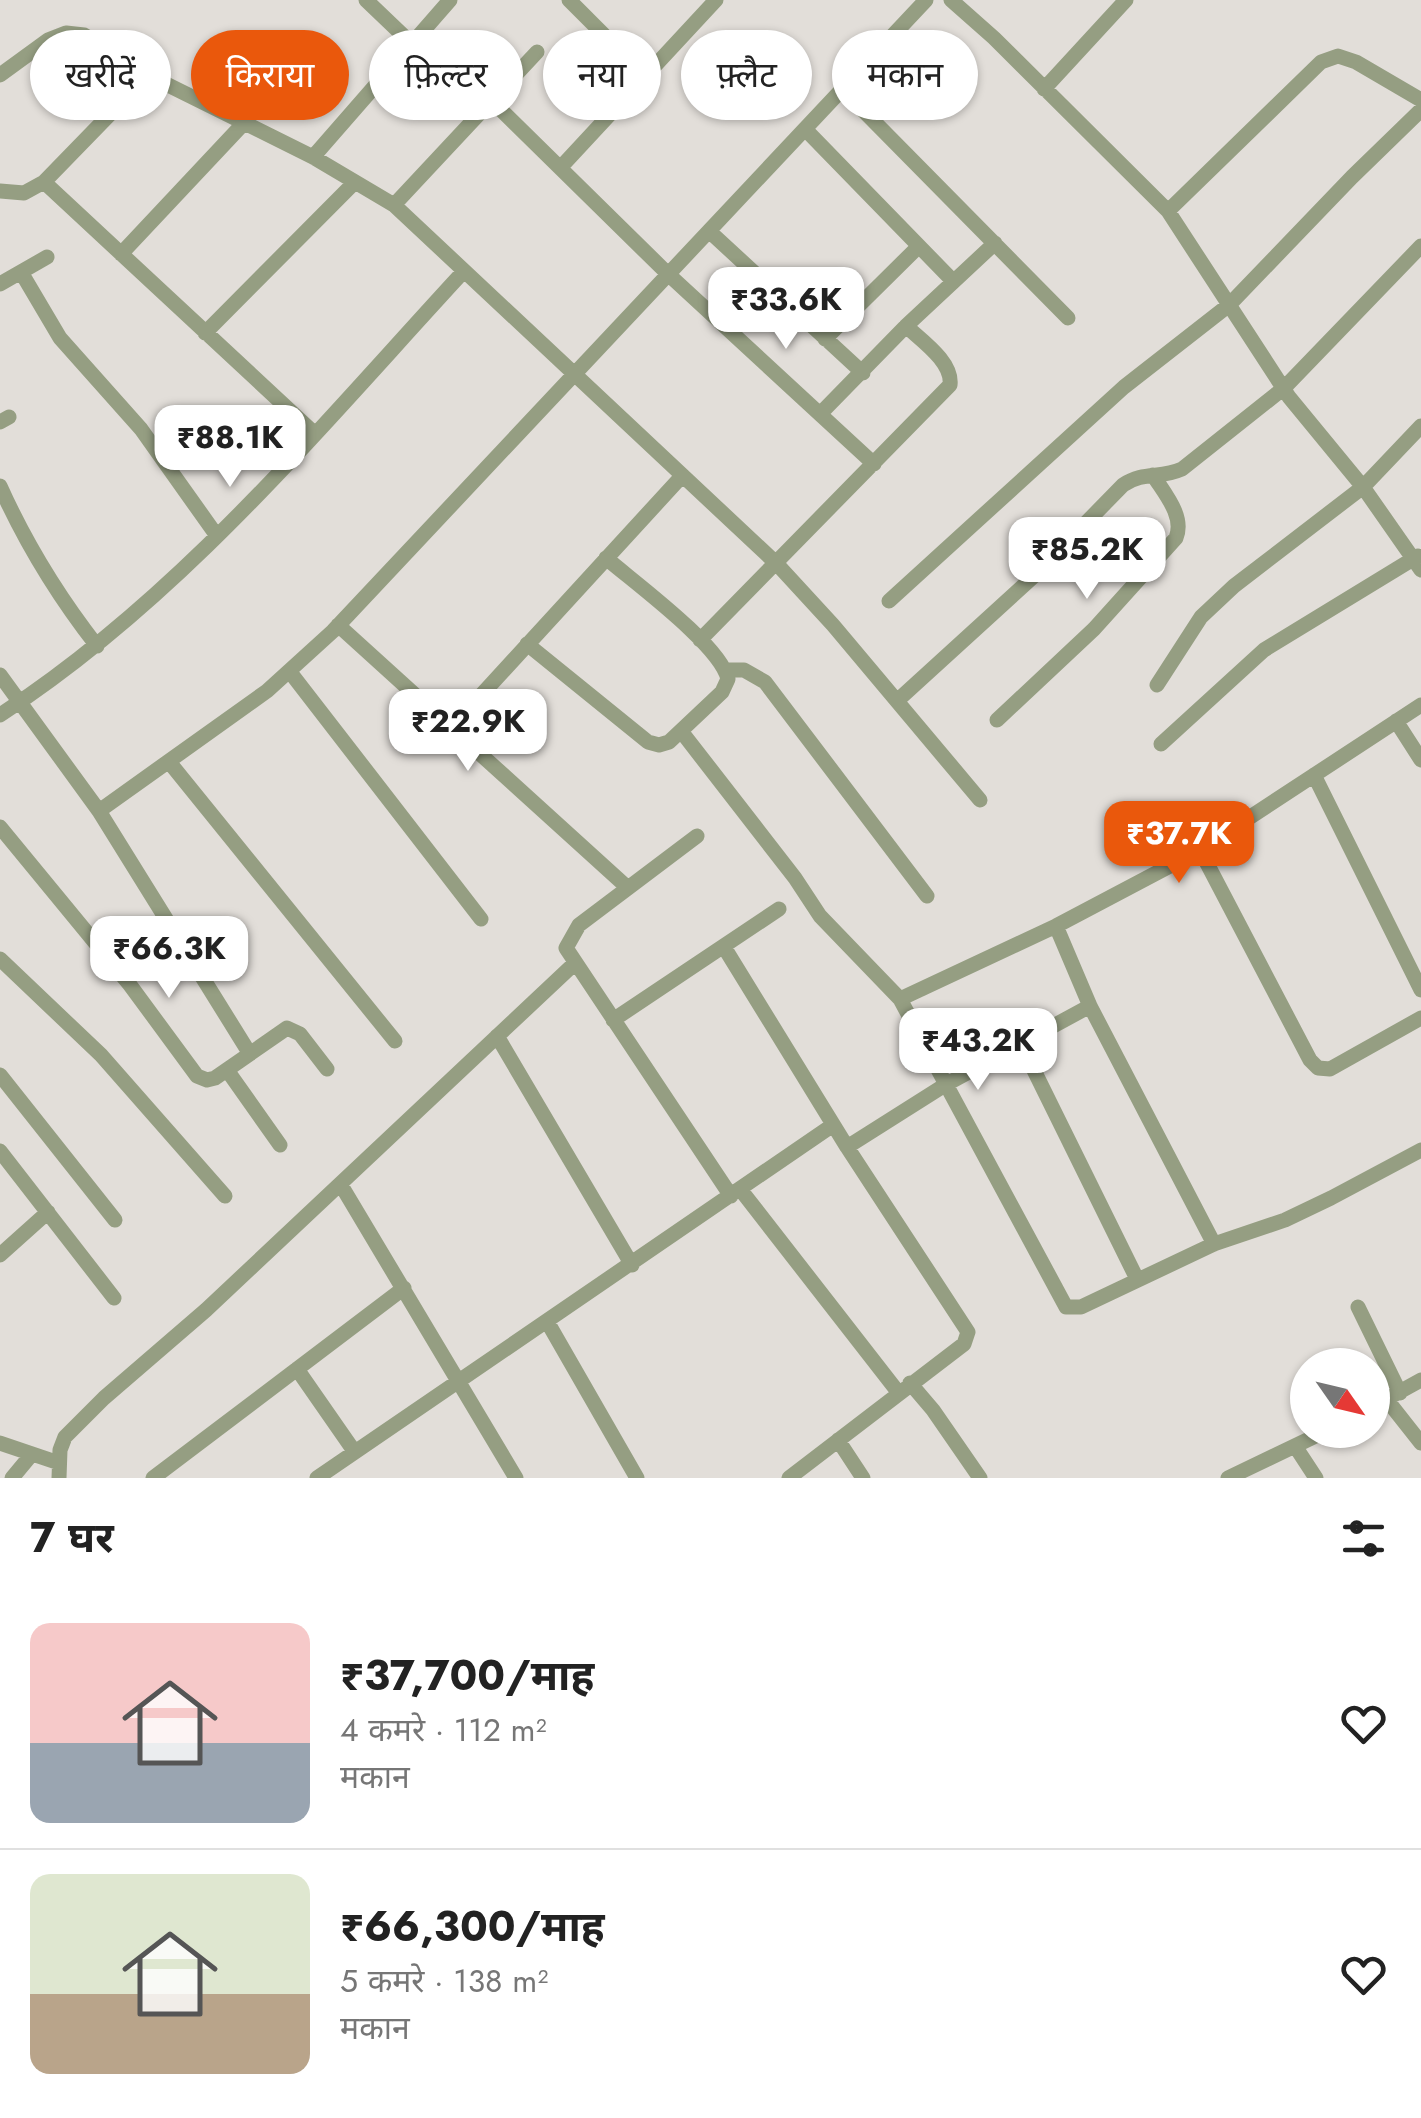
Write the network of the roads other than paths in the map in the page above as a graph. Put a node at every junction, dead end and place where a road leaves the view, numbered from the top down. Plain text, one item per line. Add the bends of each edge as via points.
1 (366, 0) edge
2 (450, 0) edge
3 (568, 0) edge
4 (716, 0) edge
5 (926, 0) edge
6 (951, 0) edge
7 (1126, 0) edge
8 (397, 30) edge
9 (424, 30) edge
10 (598, 30) edge
11 (898, 30) edge
12 (537, 52) dead end
13 (30, 53) edge
14 (661, 59) edge
15 (523, 67) edge
16 (0, 75) edge
17 (171, 86) edge
18 (1044, 89) junction
19 (369, 93) edge
20 (832, 99) edge
21 (1421, 100) edge
22 (1421, 110) edge
23 (104, 120) edge
24 (473, 120) edge
25 (512, 120) edge
26 (604, 120) edge
27 (873, 120) edge
28 (244, 122) junction
29 (804, 128) junction
30 (313, 157) junction
31 (560, 167) junction
32 (44, 182) junction
33 (356, 182) junction
34 (0, 191) edge
35 (394, 205) junction
36 (1168, 211) junction
37 (708, 231) junction
38 (995, 243) junction
39 (919, 246) junction
40 (1421, 246) edge
41 (121, 254) junction
42 (47, 256) dead end
43 (464, 271) junction
44 (21, 272) junction
45 (668, 274) junction
46 (954, 281) junction
47 (0, 284) edge
48 (1229, 304) junction
49 (1068, 318) dead end
50 (906, 326) junction
51 (205, 333) junction
52 (825, 339) junction
53 (862, 373) junction
54 (573, 374) junction
55 (1284, 388) junction
56 (820, 414) junction
57 (1421, 426) edge
58 (314, 433) junction
59 (874, 464) junction
60 (1152, 475) junction
61 (682, 476) junction
62 (0, 486) edge
63 (1363, 487) junction
64 (216, 536) junction
65 (606, 558) junction
66 (1419, 561) edge
67 (776, 563) junction
68 (889, 600) dead end
69 (338, 625) junction
70 (700, 640) junction
71 (527, 644) junction
72 (96, 646) junction
73 (726, 670) junction
74 (290, 672) junction
75 (0, 676) edge
76 (1157, 685) dead end
77 (898, 700) junction
78 (18, 703) junction
79 (1421, 705) edge
80 (0, 715) edge
81 (997, 720) dead end
82 (1396, 721) junction
83 (450, 728) junction
84 (681, 731) junction
85 (1161, 744) dead end
86 (1421, 760) edge
87 (170, 763) junction
88 (1314, 774) junction
89 (980, 800) dead end
90 (99, 811) junction
91 (0, 827) edge
92 (697, 836) dead end
93 (1200, 850) junction
94 (628, 888) junction
95 (927, 896) dead end
96 (779, 908) dead end
97 (482, 920) dead end
98 (1056, 926) junction
99 (724, 947) junction
100 (0, 959) edge
101 (574, 964) junction
102 (1421, 990) edge
103 (900, 999) junction
104 (1090, 1006) junction
105 (1421, 1018) edge
106 (612, 1020) junction
107 (497, 1036) junction
108 (395, 1041) dead end
109 (1020, 1044) junction
110 (250, 1054) junction
111 (327, 1069) dead end
112 (227, 1070) junction
113 (0, 1074) edge
114 (945, 1085) junction
115 (834, 1126) junction
116 (280, 1145) dead end
117 (847, 1147) junction
118 (1421, 1150) edge
119 (0, 1151) edge
120 (341, 1184) junction
121 (736, 1193) junction
122 (225, 1196) dead end
123 (48, 1212) junction
124 (115, 1220) dead end
125 (1214, 1244) junction
126 (0, 1255) edge
127 (632, 1265) junction
128 (1137, 1279) junction
129 (404, 1288) junction
130 (114, 1298) dead end
131 (1358, 1307) dead end
132 (548, 1323) junction
133 (1371, 1348) edge
134 (297, 1369) junction
135 (1421, 1380) edge
136 (460, 1381) junction
137 (904, 1387) junction
138 (1390, 1398) edge
139 (1390, 1404) edge
140 (838, 1440) junction
141 (0, 1443) edge
142 (1421, 1443) edge
143 (1291, 1448) edge
144 (1296, 1448) edge
145 (354, 1451) junction
146 (32, 1454) junction
147 (59, 1470) edge
148 (12, 1478) edge
149 (153, 1478) edge
150 (317, 1478) edge
151 (515, 1478) edge
152 (637, 1478) edge
153 (789, 1478) edge
154 (863, 1478) edge
155 (980, 1478) edge
156 (1228, 1478) edge
157 (1316, 1478) edge

1 - 8 street
2 - 9 street
3 - 10 street
4 - 14 street
5 - 11 street
6 - 18 street
7 - 18 street
12 - 15 street
13 - 16 street
17 - 28 street
18 - 36 street
19 - 30 street
20 - 29 street
21 - 36 street via 1356,62 1338,56 1321,62
22 - 48 street
23 - 32 street
24 - 35 street
25 - 31 street
26 - 31 street
27 - 38 street
28 - 30 street
28 - 41 street
29 - 37 street
29 - 39 street
30 - 33 street
31 - 45 street
32 - 34 street via 24,193
32 - 41 street
33 - 35 street
33 - 51 street
35 - 43 street
36 - 48 street
37 - 45 street
37 - 52 street
38 - 46 street
38 - 49 street
39 - 46 street
39 - 52 street
40 - 55 street
41 - 51 street
42 - 44 street
43 - 54 street
43 - 58 street
44 - 47 street
44 - 64 street via 60,338 141,428
45 - 54 street
45 - 56 street
46 - 50 street
48 - 55 street
48 - 68 street via 1124,386
50 - 53 street
50 - 59 street via 946,366 950,385
51 - 58 street
52 - 53 street
53 - 56 street
54 - 61 street
54 - 69 street
55 - 60 street via 1182,469
55 - 63 street
56 - 59 street
57 - 63 street
58 - 64 street
59 - 67 street
60 - 77 street via 1124,485
60 - 81 street via 1179,519 1176,538
61 - 65 street
61 - 67 street
62 - 72 street via 35,555
63 - 66 street
63 - 76 street via 1201,616
64 - 72 street
65 - 70 street
65 - 71 street
66 - 85 street via 1264,650
67 - 70 street
67 - 77 street
69 - 74 street
69 - 83 street
70 - 73 street
71 - 83 street
71 - 84 street via 648,742 669,742
72 - 78 street
73 - 84 street via 722,692
73 - 95 street via 744,670 765,682
74 - 87 street
74 - 97 street
75 - 78 street
77 - 89 street
78 - 80 street
78 - 90 street
79 - 82 street
82 - 86 street
82 - 88 street
83 - 94 street
84 - 103 street via 820,916
87 - 90 street
87 - 108 street
88 - 93 street
88 - 102 street
90 - 110 street
91 - 112 street via 197,1076 206,1080
92 - 94 street
93 - 98 street
93 - 105 street via 1318,1068 1330,1069
94 - 101 street via 570,936 566,948
96 - 99 street
98 - 103 street
98 - 104 street
99 - 106 street
99 - 115 street
100 - 122 street via 101,1055
101 - 106 street
101 - 107 street
103 - 114 street
104 - 109 street
104 - 125 street
106 - 121 street
107 - 120 street
107 - 127 street
109 - 114 street
109 - 128 street
110 - 111 street via 293,1029
110 - 112 street
112 - 116 street
113 - 124 street
114 - 117 street
114 - 128 street via 1060,1302 1080,1307
115 - 117 street
115 - 121 street
117 - 137 street via 968,1332 964,1344
118 - 125 street via 1300,1213
119 - 123 street
120 - 129 street
120 - 147 street via 65,1437
121 - 127 street
121 - 137 street
123 - 126 street
123 - 130 street
125 - 128 street
127 - 132 street
129 - 134 street
129 - 136 street
131 - 133 street
132 - 136 street
132 - 152 street
134 - 145 street
134 - 149 street
135 - 138 street
136 - 145 street
136 - 151 street
137 - 140 street
137 - 155 street via 943,1422
139 - 142 street
140 - 153 street
140 - 154 street
141 - 146 street
143 - 156 street
144 - 157 street
145 - 150 street
146 - 147 street
146 - 148 street

